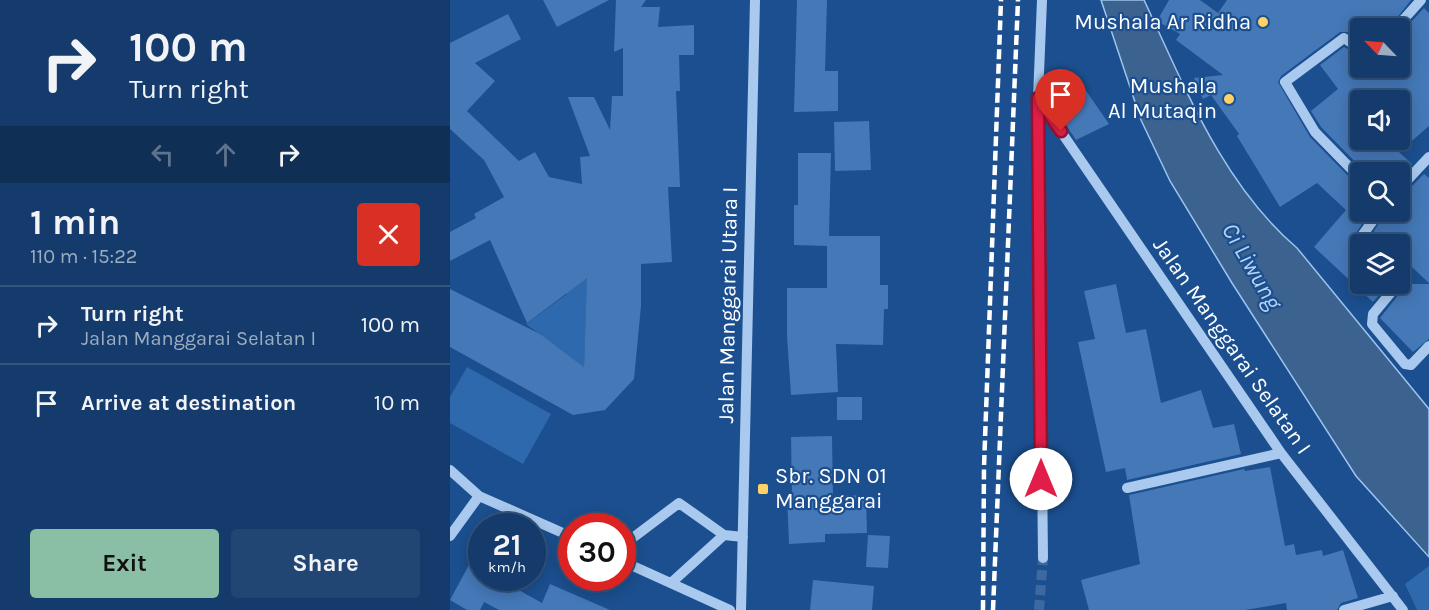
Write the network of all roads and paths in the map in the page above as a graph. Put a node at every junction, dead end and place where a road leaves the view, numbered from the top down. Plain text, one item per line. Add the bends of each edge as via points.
1 (754, 0) edge
2 (1042, 0) edge
3 (1421, 0) edge
4 (1405, 18) edge
5 (1350, 42) edge
6 (1038, 98) junction
7 (1429, 157) edge
8 (1350, 168) edge
9 (1410, 177) edge
10 (1389, 294) edge
11 (1429, 346) edge
12 (1281, 453) junction
13 (450, 470) edge
14 (1127, 488) dead end
15 (479, 495) junction
16 (558, 531) edge
17 (636, 535) edge
18 (450, 536) edge
19 (724, 536) junction
20 (743, 537) junction
21 (1043, 558) tunnel mouth
22 (636, 567) edge
23 (671, 583) junction
24 (1393, 596) junction
25 (730, 610) edge
26 (741, 610) edge
27 (1344, 610) edge
28 (1403, 610) edge

1 - 20 street, Jalan Manggarai Utara I
2 - 6 street
3 - 4 street
5 - 8 street via 1344,38 1286,82 1315,132
6 - 12 street, Jalan Manggarai Selatan I
6 - 21 street
7 - 9 street
10 - 11 street via 1373,314 1372,324 1405,364 1411,365
12 - 14 street
12 - 24 street, Jalan Manggarai Selatan I
13 - 15 street
15 - 16 street
15 - 18 street
17 - 19 street via 679,503
19 - 20 street
19 - 23 street
20 - 26 street, Jalan Manggarai Utara I
22 - 23 street
23 - 25 street
24 - 27 street
24 - 28 street, Jalan Manggarai Selatan I

